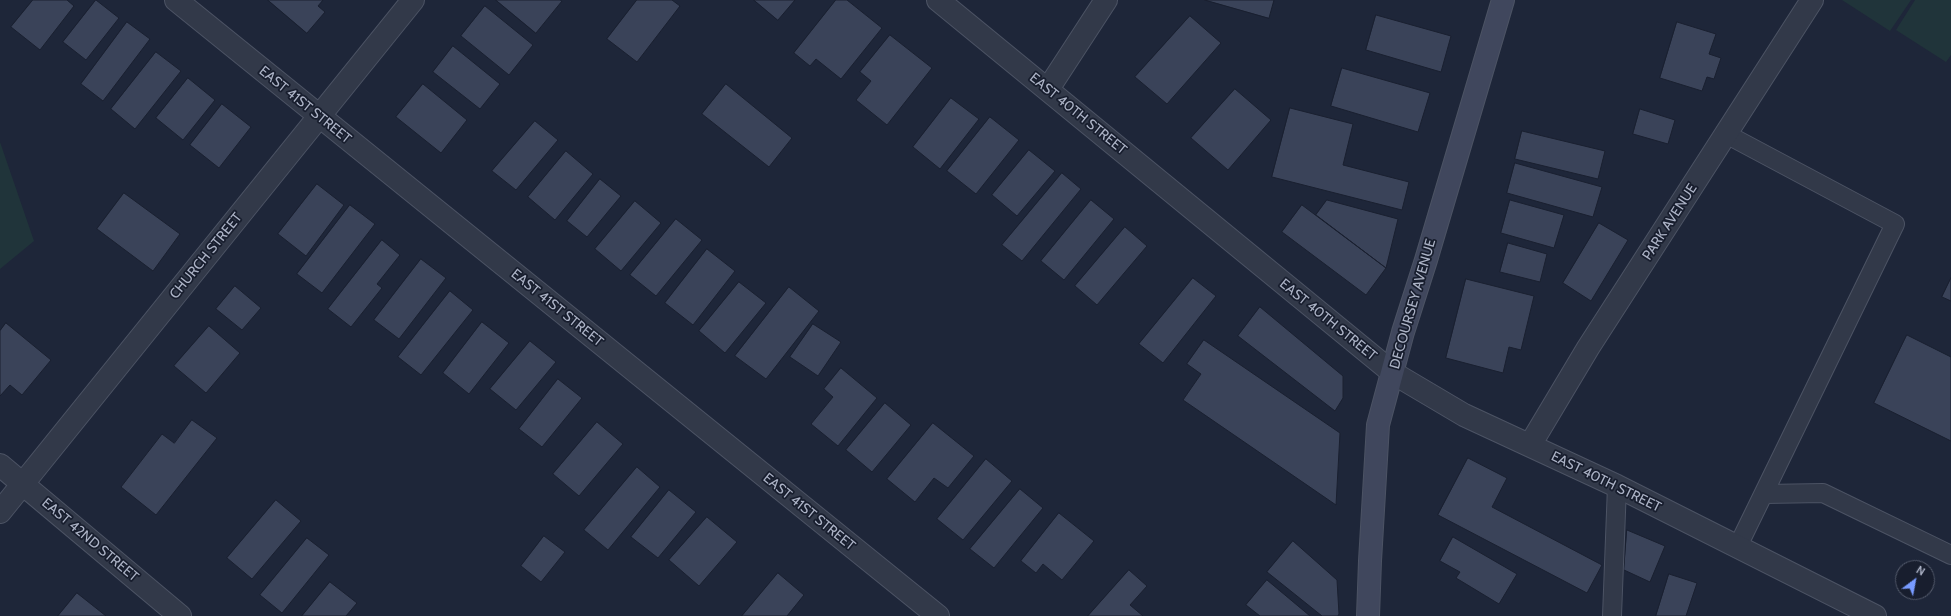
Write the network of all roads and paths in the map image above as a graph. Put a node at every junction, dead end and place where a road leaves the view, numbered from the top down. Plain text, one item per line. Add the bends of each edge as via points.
1 (176, 0) edge
2 (413, 0) edge
3 (938, 0) edge
4 (1106, 0) edge
5 (1503, 0) edge
6 (1812, 0) edge
7 (1048, 89) junction
8 (319, 116) junction
9 (1726, 134) junction
10 (1393, 373) junction
11 (1530, 445) junction
12 (0, 466) edge
13 (23, 484) junction
14 (1617, 486) junction
15 (1765, 494) junction
16 (0, 512) edge
17 (1737, 548) junction
18 (1951, 556) edge
19 (180, 616) edge
20 (938, 616) edge
21 (1368, 616) edge
22 (1612, 616) edge
23 (1875, 616) edge

1 - 8 street, EAST 41ST STREET
2 - 8 street, CHURCH STREET
3 - 7 street, EAST 40TH STREET
4 - 7 street
5 - 10 main road, DECOURSEY AVENUE via 1403,332
6 - 9 street, PARK AVENUE
7 - 10 street, EAST 40TH STREET
8 - 13 street, CHURCH STREET
8 - 20 street, EAST 41ST STREET
9 - 11 street, PARK AVENUE via 1588,348
9 - 15 lane via 1895,224
10 - 11 street, EAST 40TH STREET via 1464,415
10 - 21 main road, DECOURSEY AVENUE via 1378,425
11 - 14 street, EAST 40TH STREET
12 - 13 street, EAST 42ND STREET
13 - 16 street, CHURCH STREET
13 - 19 street, EAST 42ND STREET
14 - 17 street, EAST 40TH STREET
14 - 22 lane
15 - 17 lane
15 - 18 lane via 1823,493
17 - 23 street, EAST 40TH STREET

